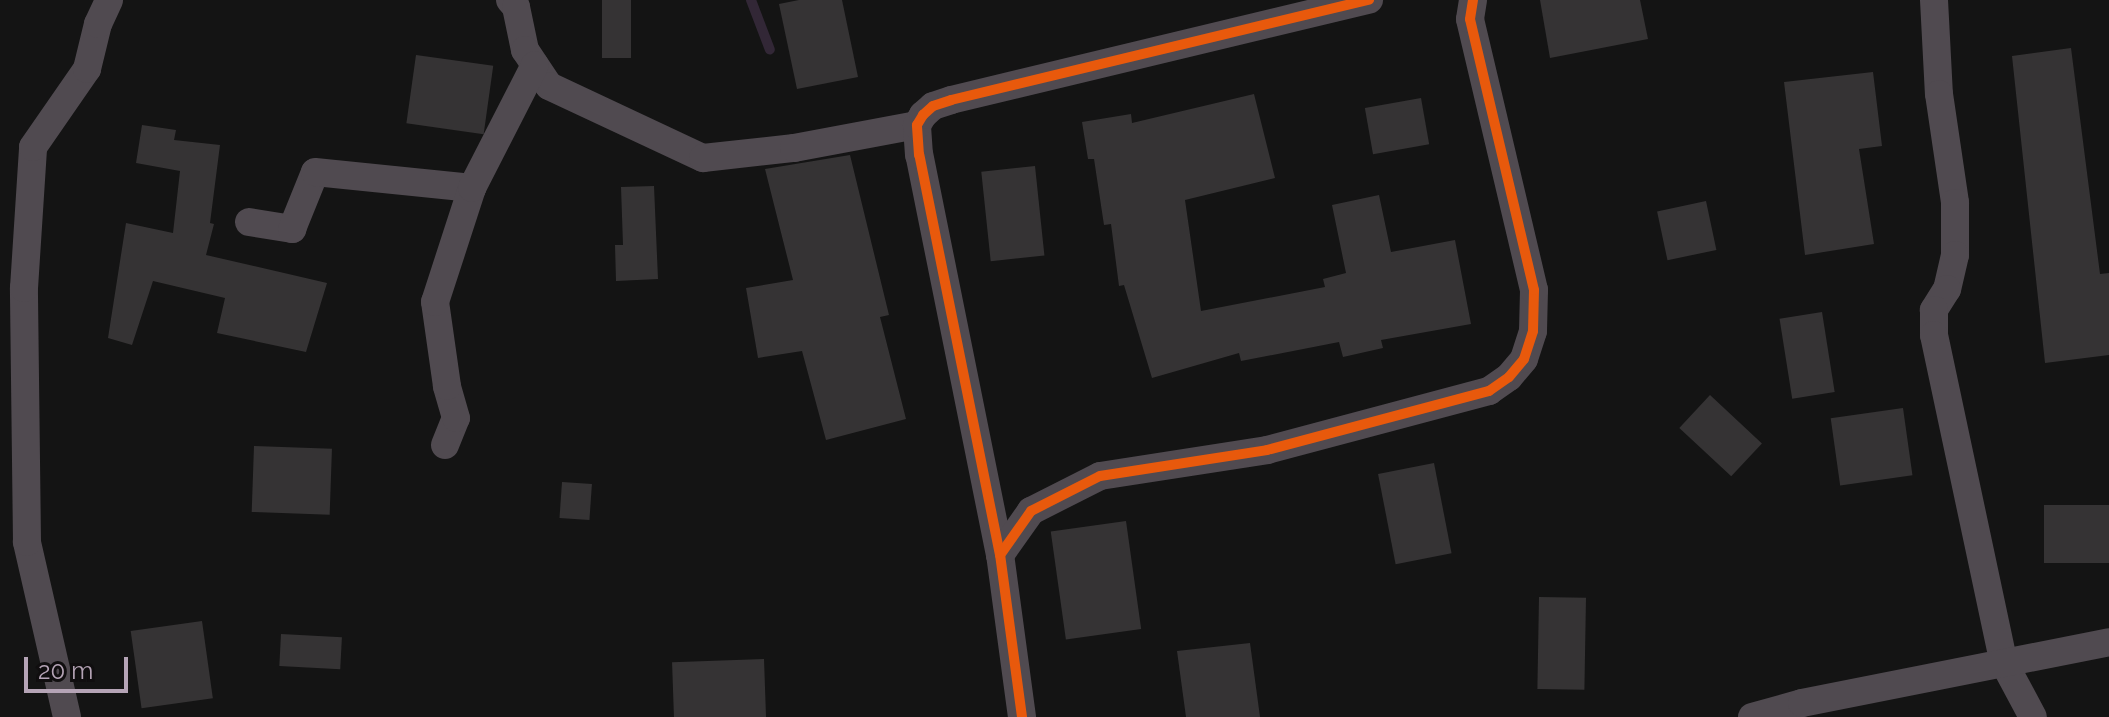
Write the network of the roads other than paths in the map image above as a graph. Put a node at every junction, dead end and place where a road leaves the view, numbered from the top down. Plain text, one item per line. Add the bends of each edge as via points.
1 (109, 0) edge
2 (510, 0) edge
3 (1369, 0) edge
4 (1473, 0) edge
5 (1934, 0) edge
6 (535, 65) junction
7 (917, 125) junction
8 (472, 188) junction
9 (249, 222) dead end
10 (445, 445) dead end
11 (1000, 555) junction
12 (2109, 642) edge
13 (2004, 663) junction
14 (67, 717) edge
15 (1022, 717) edge
16 (1752, 717) edge
17 (2033, 717) edge

1 - 14 street via 87,69 33,147 24,288 27,542
2 - 6 street
3 - 7 street via 951,100 933,106
4 - 11 street via 1470,19 1534,290 1533,331 1524,359 1509,377 1489,391 1267,450 1100,476 1031,511
5 - 13 street via 1939,94 1955,203 1955,255 1947,289 1934,310 1934,335
6 - 7 street via 549,86 703,158
6 - 8 street
7 - 11 street
8 - 9 street via 315,172 292,229
8 - 10 street via 435,302 456,418
11 - 15 street
12 - 13 street
13 - 16 street
13 - 17 street

